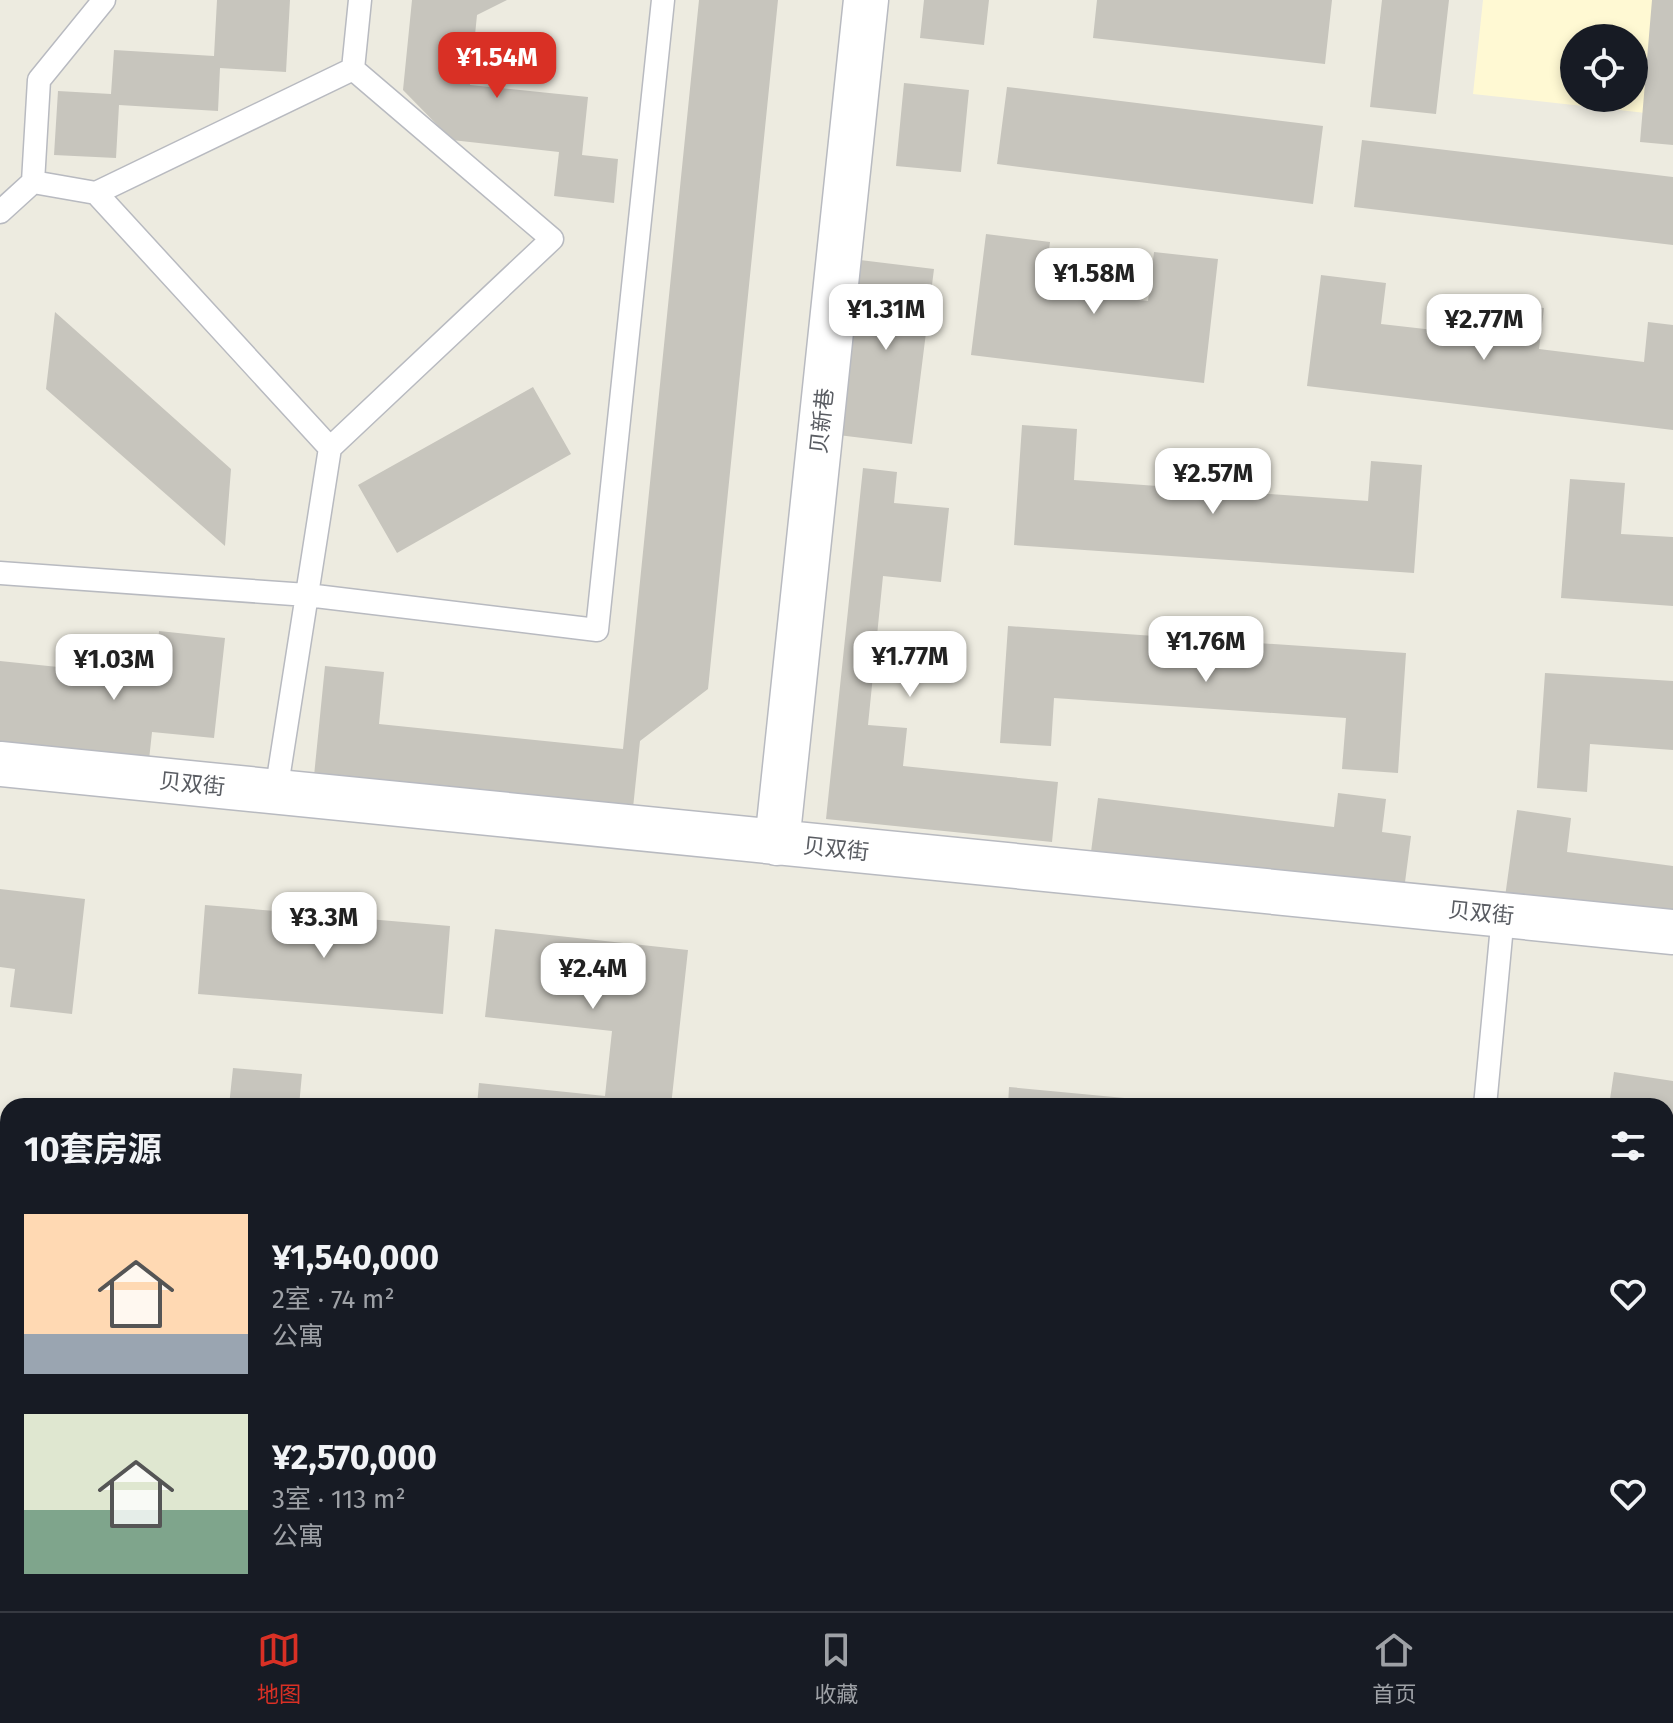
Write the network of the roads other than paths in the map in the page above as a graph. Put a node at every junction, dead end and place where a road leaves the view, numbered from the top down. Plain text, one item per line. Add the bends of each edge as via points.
1 (104, 0) edge
2 (360, 0) edge
3 (663, 0) edge
4 (866, 0) edge
5 (353, 69) junction
6 (33, 182) junction
7 (96, 193) junction
8 (0, 212) edge
9 (330, 448) junction
10 (0, 573) edge
11 (307, 595) junction
12 (0, 764) edge
13 (276, 792) junction
14 (777, 843) junction
15 (1503, 915) junction
16 (1673, 932) edge
17 (1486, 1098) edge

1 - 6 lane via 39,80
2 - 5 lane
3 - 11 lane via 597,630
4 - 14 street, 贝新巷
5 - 7 lane
5 - 9 lane via 552,239
6 - 7 lane
6 - 8 lane
7 - 9 lane
9 - 11 lane
10 - 11 lane
11 - 13 lane
12 - 13 street, 贝双街
13 - 14 street, 贝双街
14 - 15 street, 贝双街
15 - 16 street, 贝双街
15 - 17 lane

